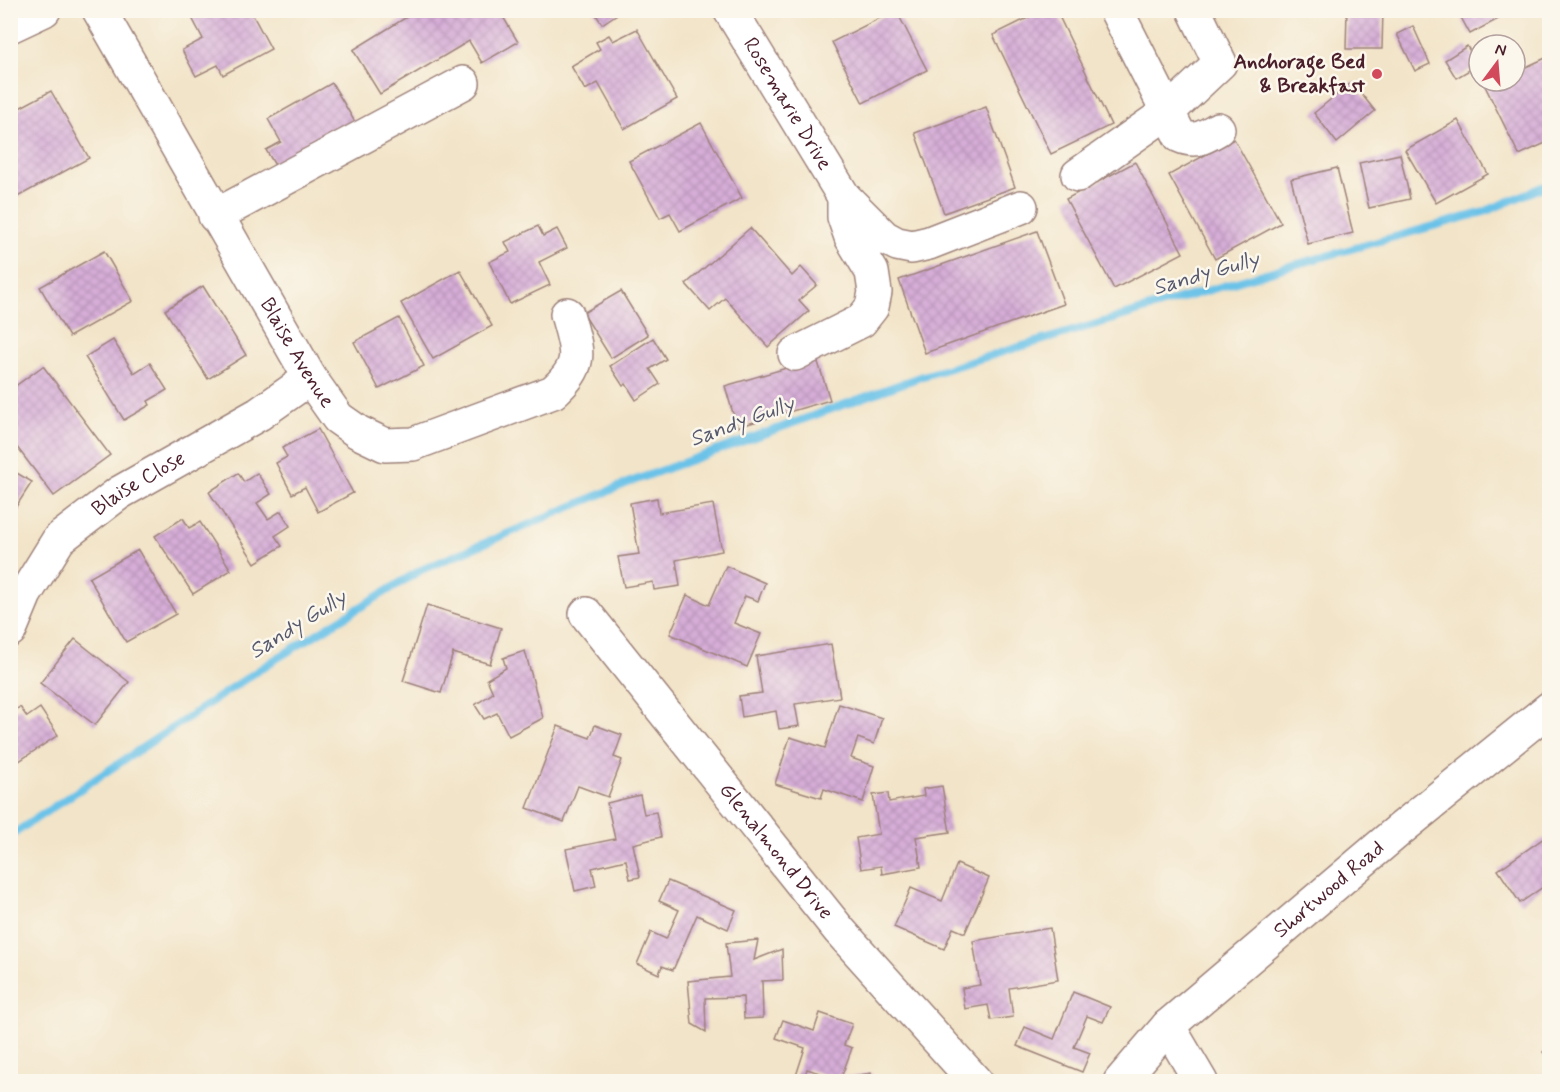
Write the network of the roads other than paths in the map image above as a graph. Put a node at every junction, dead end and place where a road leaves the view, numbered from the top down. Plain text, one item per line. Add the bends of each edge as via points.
1 (44, 10) edge
2 (99, 10) edge
3 (730, 10) edge
4 (1116, 10) edge
5 (1194, 10) edge
6 (10, 26) edge
7 (463, 83) dead end
8 (1169, 111) junction
9 (1218, 129) dead end
10 (1078, 175) dead end
11 (844, 197) junction
12 (1021, 207) dead end
13 (215, 216) junction
14 (567, 314) dead end
15 (795, 354) dead end
16 (310, 378) junction
17 (586, 614) dead end
18 (10, 630) edge
19 (1550, 708) edge
20 (1168, 1026) junction
21 (976, 1082) edge
22 (1120, 1082) edge
23 (1201, 1082) edge

1 - 6 street
2 - 13 street, Blaise Avenue
3 - 11 street, Rosemarie Drive
4 - 8 street
5 - 8 street via 1220,63
7 - 13 street
8 - 9 street via 1180,136 1198,140
8 - 10 street
11 - 12 street via 884,237 912,247
11 - 15 street via 843,217 872,272 872,307 861,321
13 - 16 street, Blaise Avenue
14 - 16 street, Blaise Avenue via 576,345 575,363 569,378 553,392 413,444 385,445 358,432 338,418
16 - 18 street, Blaise Close via 259,414 119,493 59,538 25,594
17 - 21 street, Glenalmond Drive via 839,930
19 - 20 street, Shortwood Road
20 - 22 street, Shortwood Road
20 - 23 street

